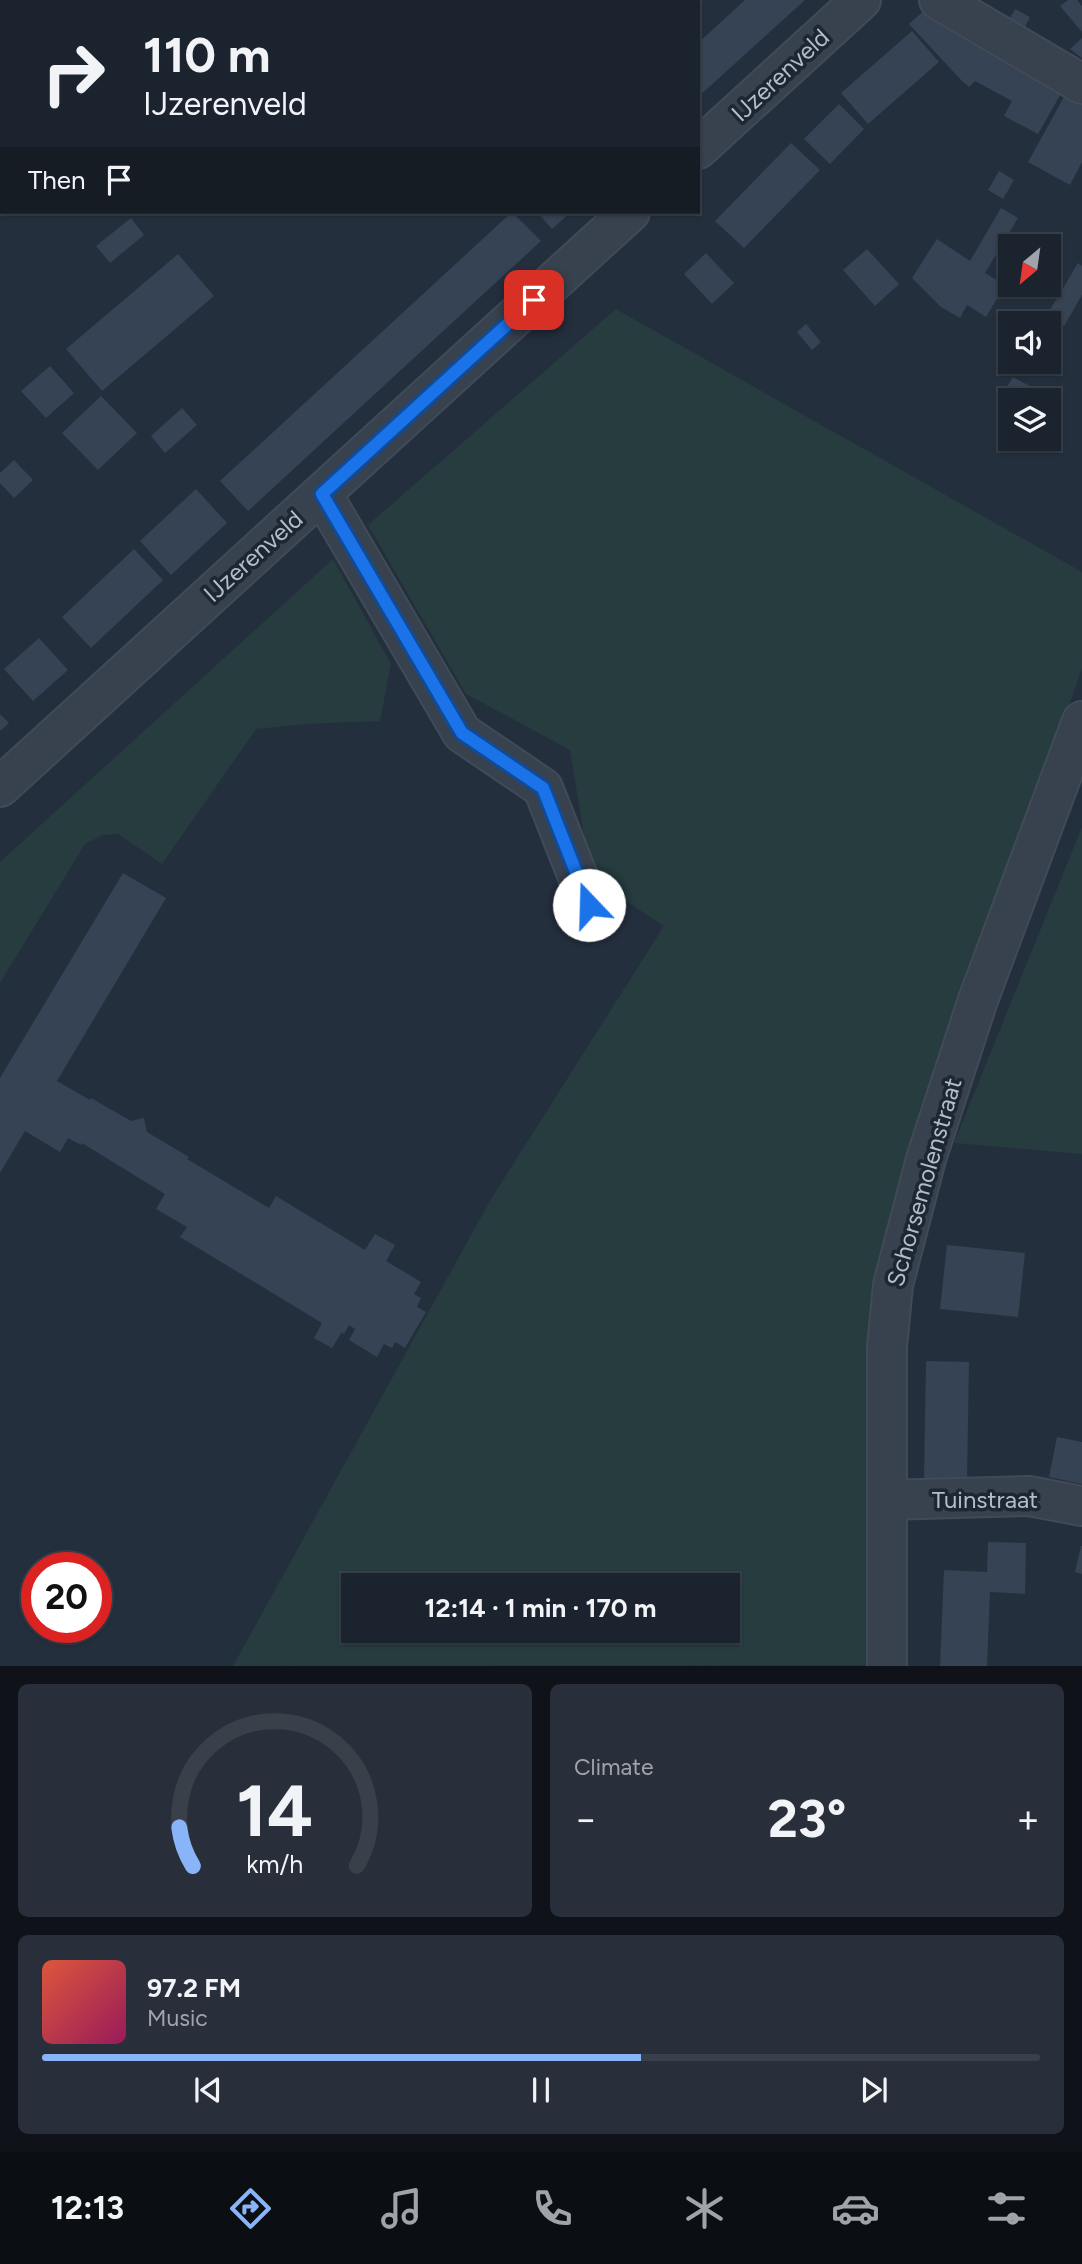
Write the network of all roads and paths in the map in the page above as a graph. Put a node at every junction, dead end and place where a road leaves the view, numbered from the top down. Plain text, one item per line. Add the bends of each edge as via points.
1 (861, 0) edge
2 (939, 0) edge
3 (1082, 84) edge
4 (700, 147) edge
5 (628, 214) edge
6 (322, 494) junction
7 (1082, 722) edge
8 (0, 787) edge
9 (589, 905) dead end
10 (887, 1500) junction
11 (1082, 1506) edge
12 (887, 1665) edge

1 - 4 street, IJzerenveld
2 - 3 street
5 - 6 street, IJzerenveld
6 - 8 street, IJzerenveld
6 - 9 street via 462,733 543,788
7 - 10 street, Schorsemolenstraat via 978,1000 926,1159 893,1284 887,1347
10 - 11 street, Tuinstraat via 1029,1496
10 - 12 street, Schorsemolenstraat

